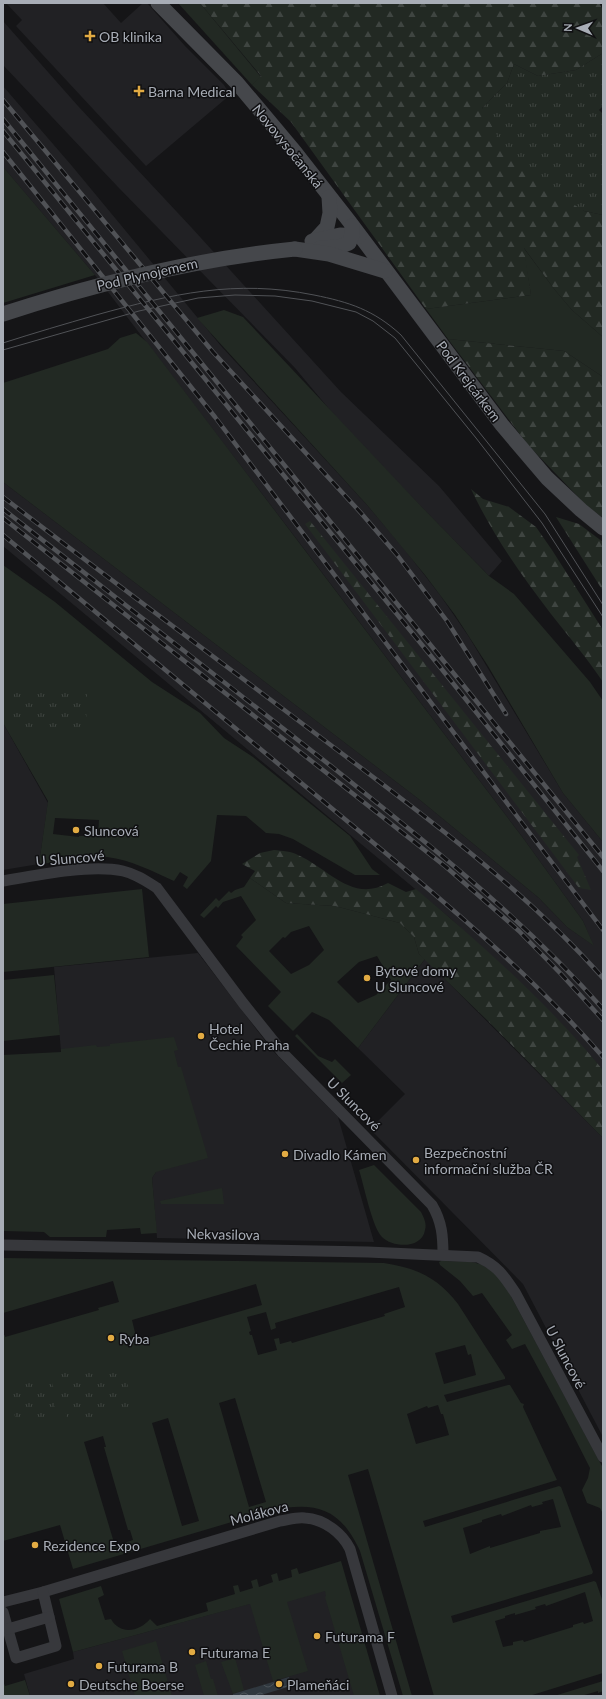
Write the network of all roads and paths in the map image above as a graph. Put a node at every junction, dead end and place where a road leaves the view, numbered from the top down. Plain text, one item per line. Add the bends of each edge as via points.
1 (158, 3) edge
2 (329, 197) junction
3 (353, 230) junction
4 (316, 239) junction
5 (295, 249) junction
6 (385, 271) junction
7 (3, 314) edge
8 (603, 528) edge
9 (3, 881) edge
10 (3, 1245) edge
11 (443, 1255) junction
12 (603, 1456) edge
13 (43, 1592) junction
14 (3, 1602) edge
15 (3, 1612) edge
16 (49, 1617) junction
17 (8, 1629) junction
18 (392, 1696) edge

1 - 2 main road, Novovysočanská via 237,83
2 - 3 main road, Novovysočanská
2 - 4 main road via 330,213 327,227
3 - 4 main road
3 - 5 main road via 349,243 339,247
3 - 6 main road, Pod Krejcárkem
4 - 5 main road
5 - 6 main road via 329,254
5 - 7 main road, Pod Plynojemem, bridge via 239,255 179,266 90,288
6 - 8 main road, Pod Krejcárkem via 502,425 542,472
9 - 11 street, U Sluncové via 106,868 139,876 157,888 242,1003 283,1053 432,1205 439,1218
10 - 11 street, Nekvasilova
11 - 12 street, U Sluncové via 478,1257 491,1263 501,1272 516,1294
13 - 14 street, Molákova
13 - 16 street
13 - 18 street, Molákova via 280,1521 306,1518 318,1521 340,1534 350,1549
15 - 17 street
16 - 17 street
16 - 17 street via 56,1646 16,1658

